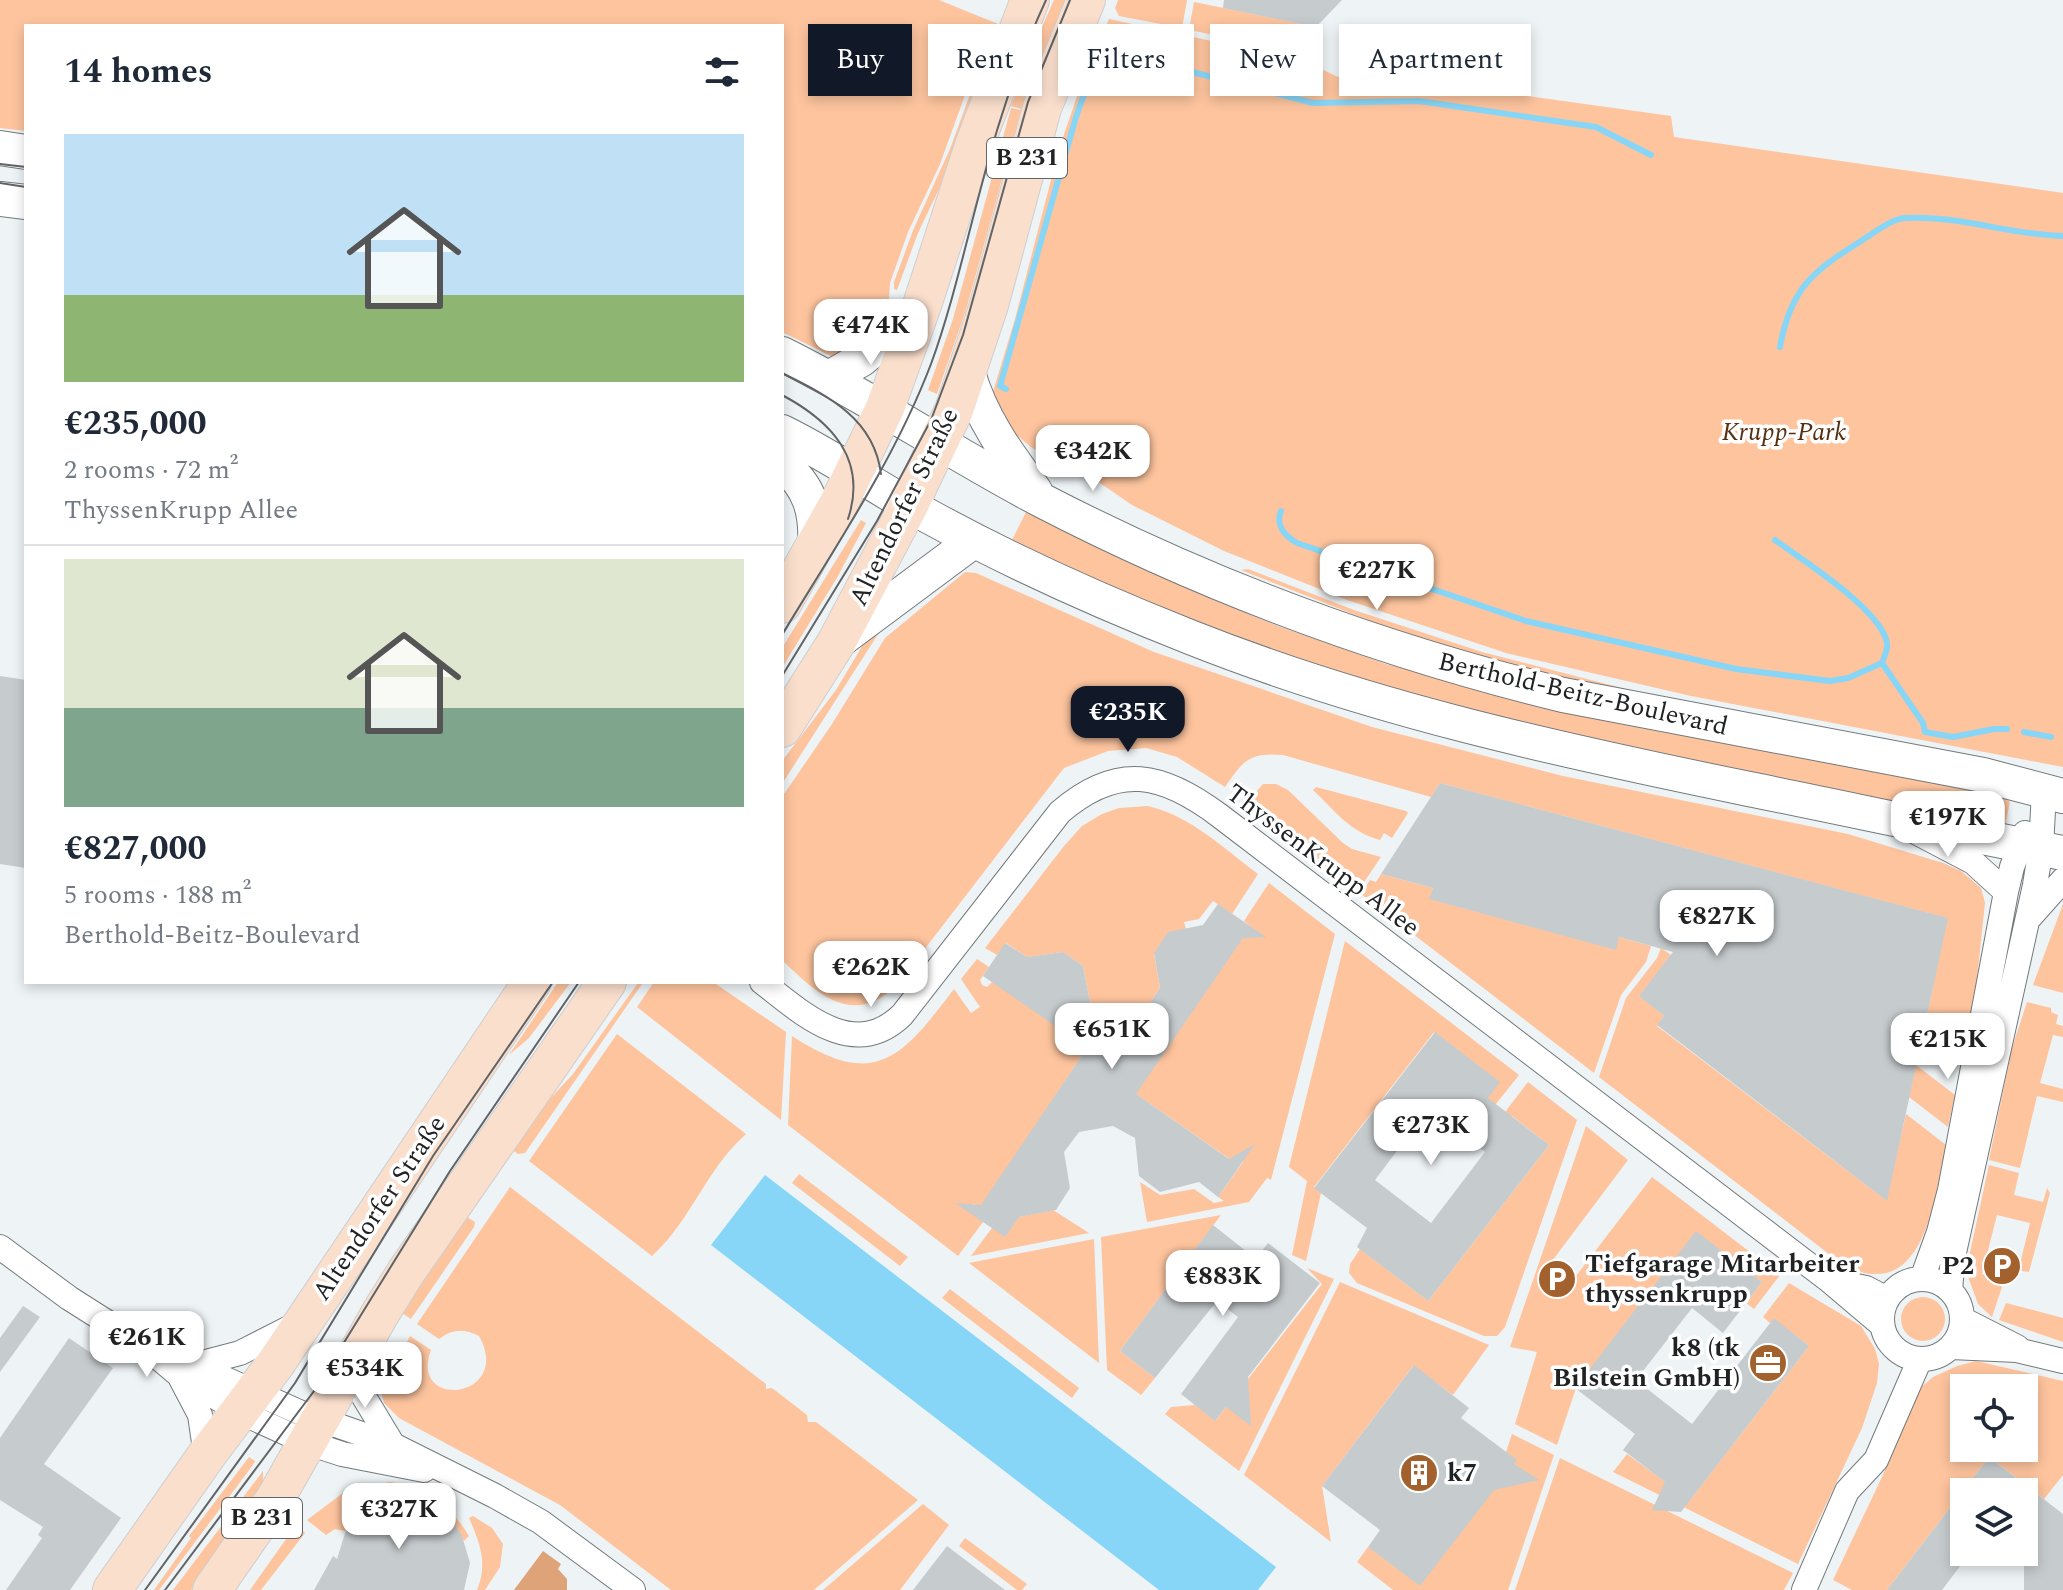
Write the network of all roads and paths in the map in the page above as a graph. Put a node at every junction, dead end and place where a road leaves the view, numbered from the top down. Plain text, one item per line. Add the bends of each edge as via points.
1 (1030, 0) edge
2 (1086, 0) edge
3 (0, 148) edge
4 (24, 152) edge
5 (0, 199) edge
6 (24, 202) edge
7 (921, 308) junction
8 (784, 355) edge
9 (968, 373) junction
10 (829, 378) junction
11 (885, 408) junction
12 (784, 433) edge
13 (939, 442) junction
14 (784, 466) edge
15 (854, 472) junction
16 (1043, 500) junction
17 (909, 505) junction
18 (973, 541) junction
19 (815, 546) junction
20 (784, 600) edge
21 (836, 643) junction
22 (784, 725) edge
23 (2054, 793) edge
24 (1886, 817) junction
25 (2041, 848) edge
26 (2063, 880) edge
27 (2006, 892) junction
28 (2028, 919) junction
29 (531, 984) edge
30 (606, 984) edge
31 (765, 984) edge
32 (0, 1247) edge
33 (1922, 1279) junction
34 (1830, 1281) junction
35 (1950, 1290) junction
36 (1887, 1299) junction
37 (1962, 1319) junction
38 (303, 1321) junction
39 (1882, 1325) junction
40 (1951, 1347) junction
41 (2026, 1351) junction
42 (1920, 1359) junction
43 (353, 1361) junction
44 (2063, 1361) edge
45 (186, 1370) junction
46 (247, 1402) junction
47 (324, 1439) junction
48 (393, 1445) junction
49 (206, 1456) junction
50 (445, 1473) junction
51 (112, 1590) edge
52 (212, 1590) edge
53 (633, 1590) edge
54 (1804, 1590) edge

1 - 7 main road, B 231 via 975,143
2 - 9 main road, Altendorfer Straße / B 231 via 1038,120
3 - 4 main road
5 - 6 main road
7 - 10 main road via 862,359
7 - 11 main road, B 231
8 - 10 main road, Berthold-Beitz-Boulevard
9 - 13 main road, Altendorfer Straße / B 231
9 - 16 main road via 989,426
10 - 11 main road, Berthold-Beitz-Boulevard
11 - 13 main road, Berthold-Beitz-Boulevard
11 - 15 main road, B 231
12 - 15 main road
13 - 16 main road, Berthold-Beitz-Boulevard
13 - 17 main road, Altendorfer Straße / B 231
14 - 19 main road via 808,492 815,514
15 - 17 main road
15 - 19 main road, B 231
16 - 23 main road, Berthold-Beitz-Boulevard via 1219,583 1424,657 1563,695
17 - 18 main road
17 - 21 main road, Altendorfer Straße / B 231
18 - 21 main road
18 - 24 main road via 1179,633 1387,705 1555,749
19 - 20 main road, B 231
21 - 22 main road, Altendorfer Straße / B 231
23 - 25 street
24 - 25 main road
24 - 27 street via 1973,862
25 - 27 street
25 - 28 street
26 - 28 street
27 - 33 street via 1953,1174
28 - 35 street
29 - 38 main road, Altendorfer Straße / B 231
30 - 43 main road, B 231 via 406,1272
31 - 34 street, ThyssenKrupp Allee via 832,1030 861,1034 887,1027 902,1015 1060,812 1108,783 1156,780 1201,801
32 - 45 street via 69,1298
33 - 35 street
33 - 36 street via 1902,1285
34 - 36 street, ThyssenKrupp Allee via 1866,1288
34 - 39 street, ThyssenKrupp Allee
35 - 37 street
36 - 39 street
37 - 40 street
37 - 41 street
38 - 45 street via 240,1353
38 - 46 main road, Altendorfer Straße / B 231
39 - 42 street via 1898,1351
40 - 41 street
40 - 42 street
41 - 44 street
42 - 54 street via 1876,1460 1847,1491
43 - 47 main road, B 231
43 - 48 street via 364,1397
45 - 46 street
45 - 49 street
46 - 47 street
46 - 49 main road, Altendorfer Straße / B 231
47 - 48 street
47 - 50 street
47 - 52 main road, B 231
48 - 50 street
49 - 51 main road, Altendorfer Straße / B 231
50 - 53 street via 541,1522

